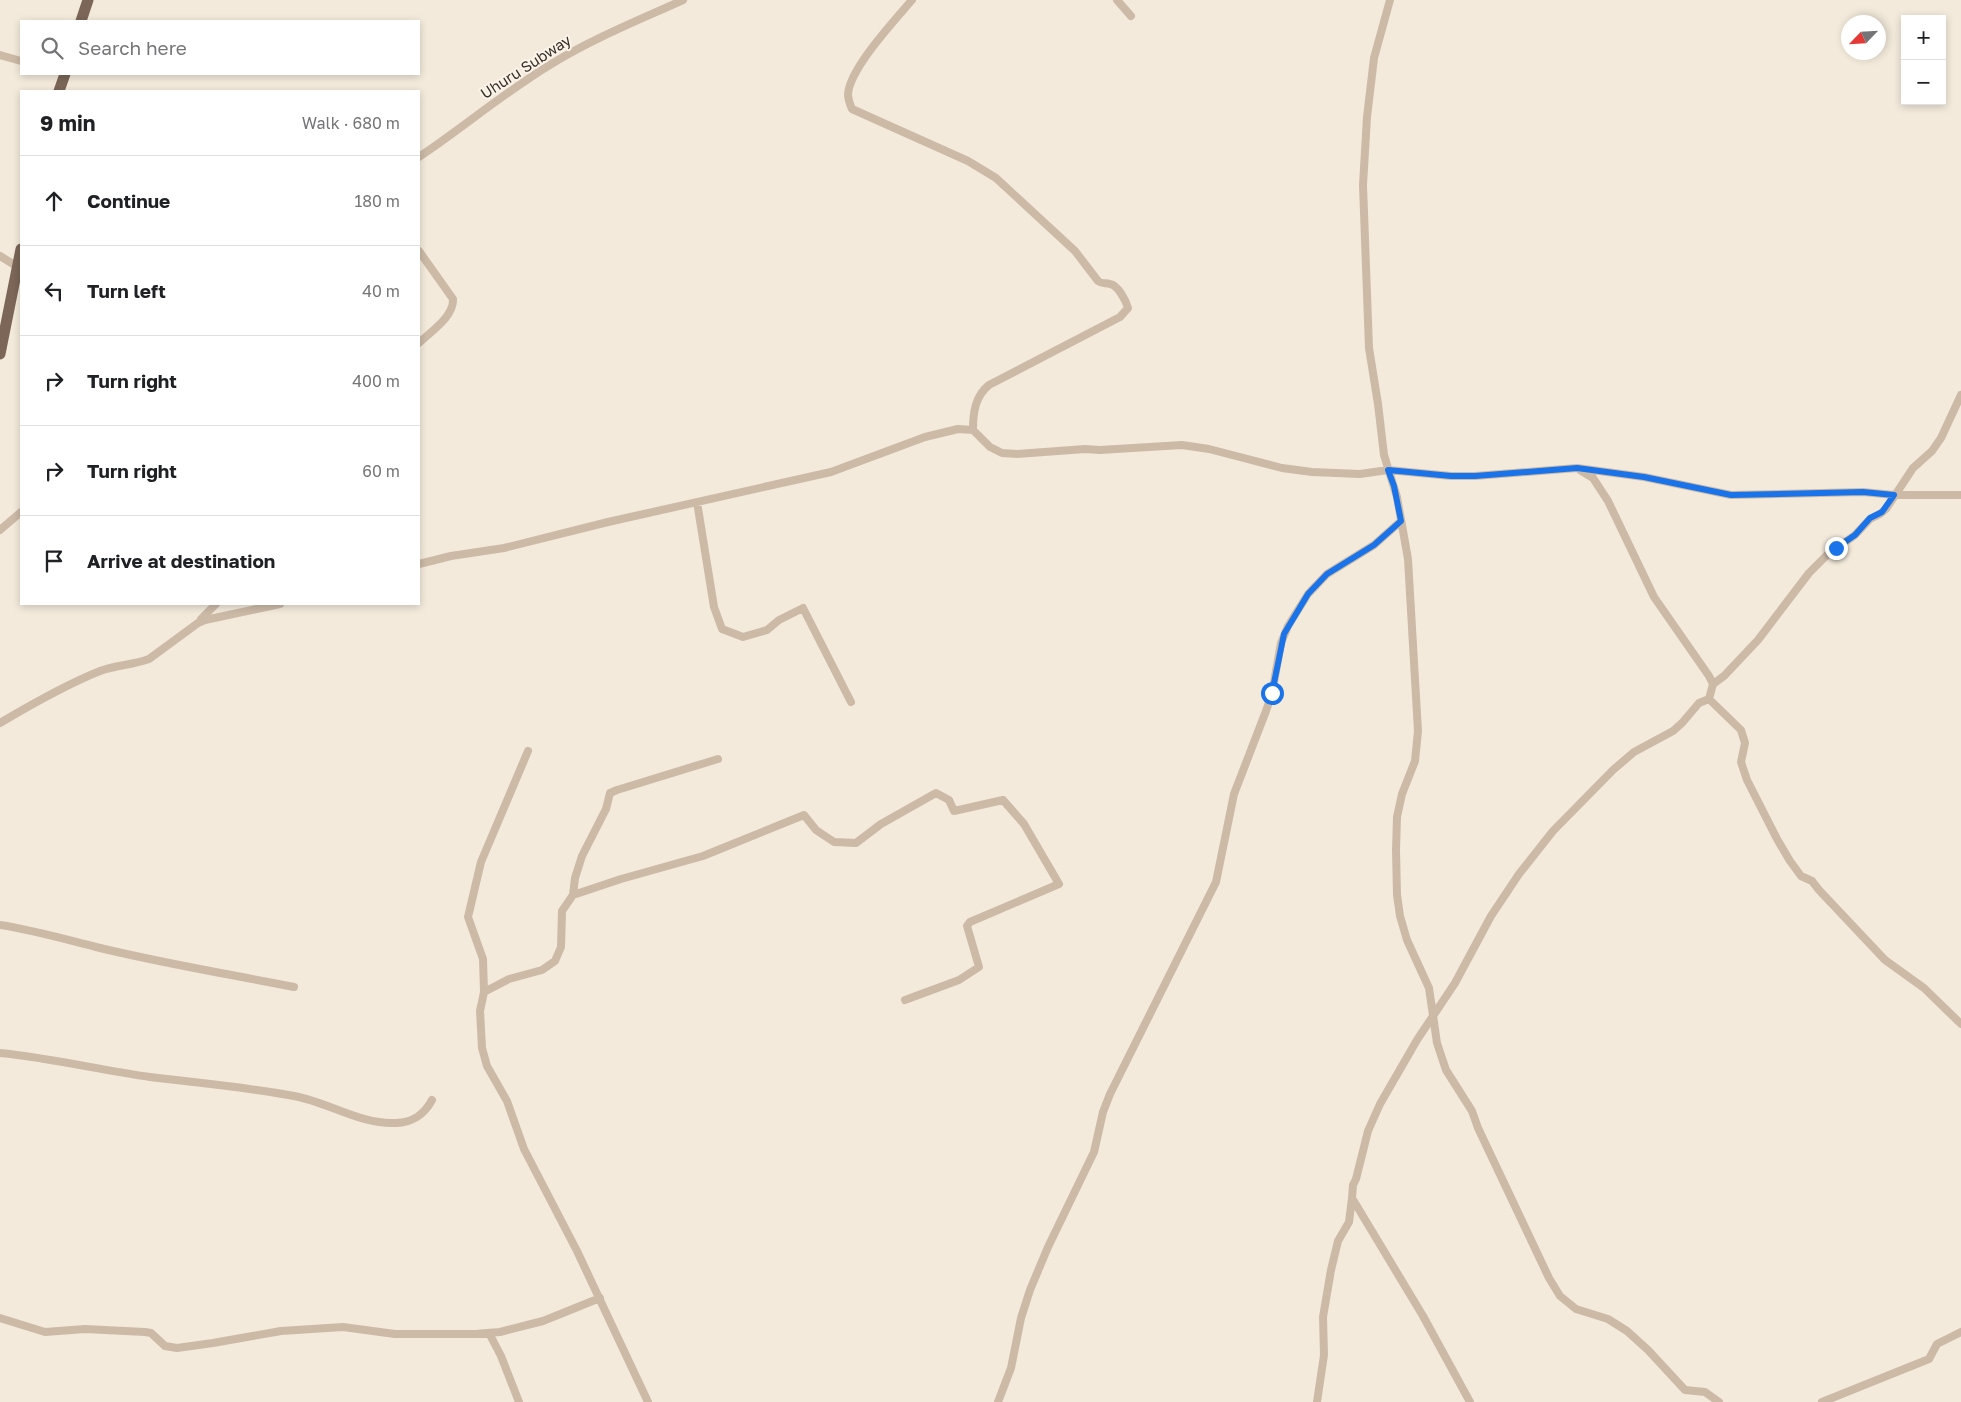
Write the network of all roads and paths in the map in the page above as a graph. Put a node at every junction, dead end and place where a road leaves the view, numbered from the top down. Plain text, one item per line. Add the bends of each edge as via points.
1 (88, 0) edge
2 (683, 0) edge
3 (912, 0) edge
4 (1117, 0) edge
5 (1390, 0) edge
6 (1131, 16) dead end
7 (81, 20) edge
8 (0, 55) edge
9 (20, 61) edge
10 (64, 75) edge
11 (59, 90) edge
12 (420, 156) edge
13 (420, 252) edge
14 (20, 255) edge
15 (0, 256) edge
16 (18, 266) junction
17 (420, 342) edge
18 (0, 354) edge
19 (1961, 395) edge
20 (973, 430) junction
21 (1577, 468) junction
22 (1388, 470) junction
23 (1894, 495) junction
24 (1961, 495) edge
25 (697, 502) junction
26 (20, 513) edge
27 (1401, 521) junction
28 (0, 530) edge
29 (420, 564) edge
30 (215, 605) edge
31 (275, 605) edge
32 (198, 622) junction
33 (1713, 684) junction
34 (1709, 698) junction
35 (851, 702) dead end
36 (0, 723) edge
37 (528, 751) dead end
38 (718, 759) dead end
39 (573, 895) junction
40 (0, 925) edge
41 (294, 987) dead end
42 (484, 992) junction
43 (905, 1000) dead end
44 (1433, 1015) junction
45 (1961, 1024) edge
46 (0, 1053) edge
47 (432, 1100) dead end
48 (1352, 1198) junction
49 (600, 1298) junction
50 (0, 1318) edge
51 (1961, 1332) edge
52 (488, 1333) junction
53 (519, 1402) edge
54 (648, 1402) edge
55 (998, 1402) edge
56 (1317, 1402) edge
57 (1470, 1402) edge
58 (1720, 1402) edge
59 (1822, 1402) edge

1 - 7 main road
2 - 12 street, Uhuru Subway via 551,64
3 - 20 street via 855,74 848,94 852,109 968,161 996,178 1075,251 1098,281 1115,286 1128,308 1120,317 989,385 977,400
4 - 6 street
5 - 22 street via 1374,58 1363,186 1369,348
8 - 9 street
10 - 11 main road
13 - 17 street via 453,300 453,308
14 - 16 main road
15 - 16 street
16 - 18 main road
19 - 23 street via 1941,438 1913,468
20 - 22 street via 990,447 1002,453 1170,444 1209,449 1282,468 1312,472 1360,474
20 - 25 street via 958,429 924,437 831,472
21 - 22 street via 1475,476
21 - 23 street via 1644,477 1731,495 1863,492
21 - 33 street via 1593,478 1608,501 1654,597
22 - 27 street
23 - 24 street
23 - 33 street via 1882,512 1870,518 1855,535 1809,573 1758,640
25 - 29 street via 504,548
25 - 35 street via 714,607 722,629 742,637 767,630 803,608
26 - 28 street
27 - 44 street via 1408,569 1418,739 1415,761 1397,817 1397,895 1407,940 1429,988
27 - 55 street via 1374,545 1327,574 1308,594 1284,634 1269,702 1237,782 1216,882 1110,1094 1094,1152 1030,1290 1011,1368
30 - 32 street
31 - 32 street
32 - 36 street via 149,659 100,671 40,699
33 - 34 street
34 - 44 street via 1699,703 1673,731 1634,752 1553,831 1495,909 1459,978
34 - 45 street via 1741,730 1745,743 1741,762 1747,780 1800,876 1812,881 1885,960 1924,988
37 - 42 street via 481,862 468,917 483,959
38 - 39 street via 610,793 606,809 584,850
39 - 42 street via 562,910 561,946 555,961 542,970
39 - 43 street via 703,856 804,816 816,830 834,842 856,844 882,824 936,794 949,800 954,811 1003,800 1024,824 1059,884 970,922 967,926 979,967 959,980
40 - 41 street
42 - 49 street via 480,1019 487,1066 507,1101 531,1162
44 - 48 street via 1371,1123
44 - 58 street via 1437,1043 1446,1070 1472,1111 1560,1296 1576,1309 1608,1319 1627,1331 1685,1390 1705,1392
46 - 47 street via 294,1096 360,1117 394,1123 412,1121
48 - 56 street via 1349,1222 1334,1252 1323,1317 1324,1354
48 - 57 street
49 - 52 street via 543,1322
49 - 54 street
50 - 52 street via 45,1332 85,1329 151,1333 165,1346 177,1348 280,1331 343,1327 395,1334
51 - 59 street via 1937,1344 1928,1359
52 - 53 street

